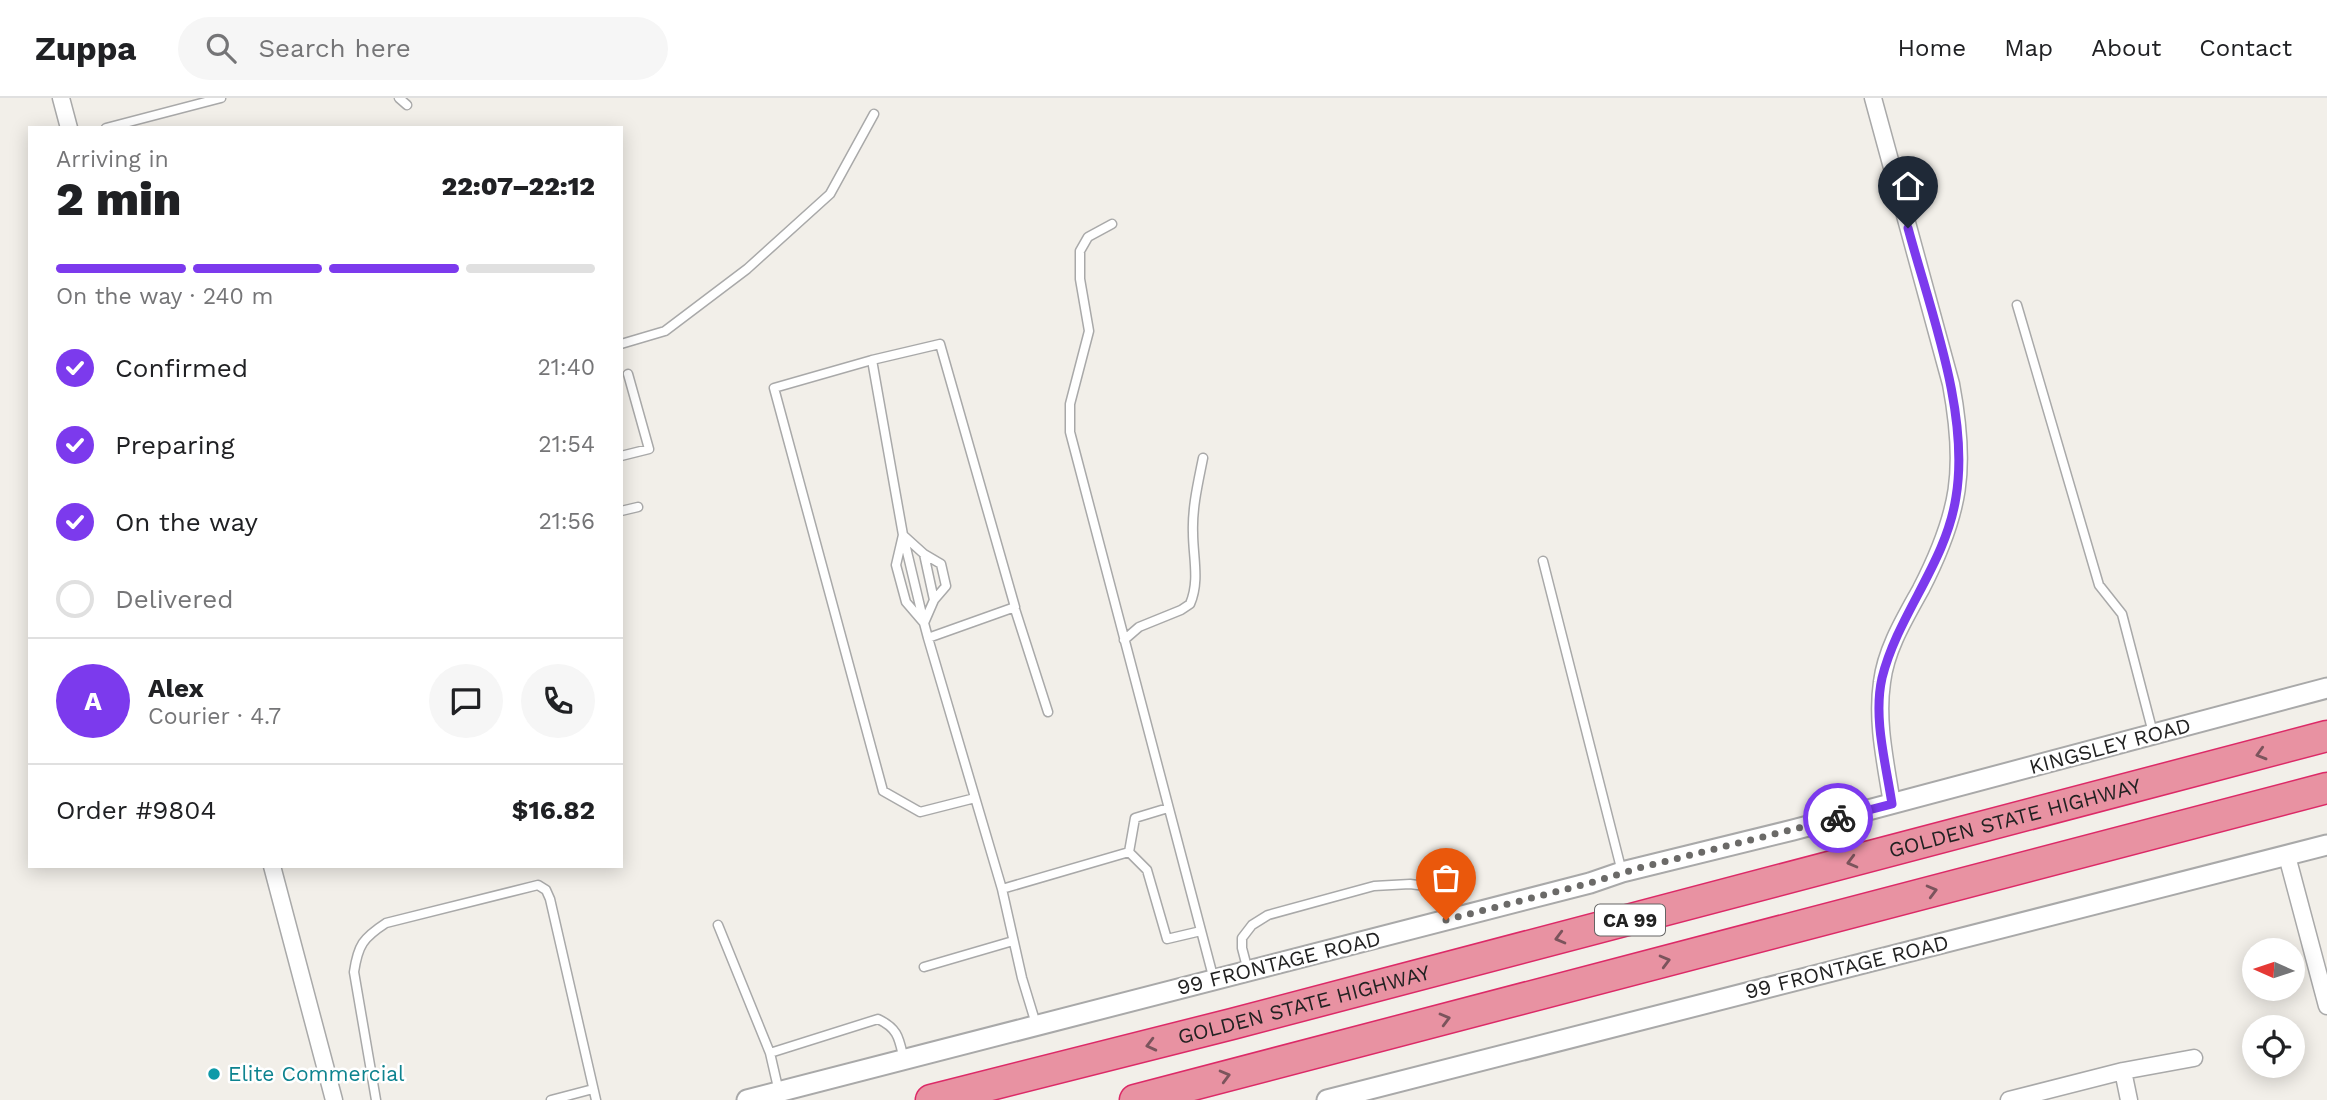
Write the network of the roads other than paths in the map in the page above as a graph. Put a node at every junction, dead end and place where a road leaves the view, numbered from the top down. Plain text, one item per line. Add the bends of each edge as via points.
1 (61, 98) edge
2 (221, 98) edge
3 (399, 98) edge
4 (1873, 98) edge
5 (407, 105) dead end
6 (874, 114) dead end
7 (68, 126) edge
8 (114, 126) edge
9 (1112, 224) dead end
10 (2017, 305) dead end
11 (623, 343) edge
12 (872, 360) junction
13 (628, 374) dead end
14 (623, 456) edge
15 (1203, 458) dead end
16 (638, 507) dead end
17 (623, 511) edge
18 (902, 535) junction
19 (924, 554) junction
20 (1543, 561) dead end
21 (934, 600) junction
22 (1014, 606) junction
23 (924, 623) junction
24 (928, 638) junction
25 (1124, 640) junction
26 (2327, 688) edge
27 (1048, 712) dead end
28 (2153, 734) junction
29 (2327, 736) edge
30 (2327, 788) edge
31 (975, 798) junction
32 (1892, 804) junction
33 (1168, 808) junction
34 (2327, 845) edge
35 (1129, 852) junction
36 (2287, 856) junction
37 (273, 868) edge
38 (1622, 872) junction
39 (1002, 889) junction
40 (1446, 920) junction
41 (718, 925) dead end
42 (1201, 931) junction
43 (1013, 942) junction
44 (924, 967) dead end
45 (1248, 971) junction
46 (1214, 980) junction
47 (2327, 1006) edge
48 (1035, 1024) junction
49 (770, 1053) junction
50 (2194, 1058) dead end
51 (904, 1060) junction
52 (2123, 1071) junction
53 (593, 1089) junction
54 (779, 1092) junction
55 (334, 1100) edge
56 (376, 1100) edge
57 (551, 1100) edge
58 (596, 1100) edge
59 (747, 1100) edge
60 (931, 1100) edge
61 (1135, 1100) edge
62 (1327, 1100) edge
63 (2009, 1100) edge
64 (2129, 1100) edge

1 - 7 street
2 - 8 lane
3 - 5 lane
4 - 32 street via 1958,422 1959,471 1946,537 1898,632 1882,679 1879,709
6 - 11 lane via 830,194 747,269 665,331
9 - 25 lane via 1088,237 1080,251 1089,331 1070,404 1070,432
10 - 28 lane via 2099,585 2122,614
12 - 18 lane
12 - 22 lane via 940,344
12 - 31 lane via 774,388 883,792 920,812
13 - 14 lane via 649,449
15 - 25 lane via 1194,503 1196,579 1190,604 1139,627
16 - 17 lane
18 - 19 lane
18 - 23 lane via 896,565 905,602
19 - 21 lane
19 - 21 lane via 941,564 946,586
20 - 38 lane
21 - 23 lane
22 - 24 lane
22 - 27 lane
23 - 24 lane
24 - 31 lane
25 - 33 lane
26 - 28 street, KINGSLEY ROAD
28 - 32 street, KINGSLEY ROAD
29 -> 60 highway, GOLDEN STATE HIGHWAY / CA 99
61 -> 30 highway, CA 99
31 - 39 lane
32 - 38 street, 99 FRONTAGE ROAD
33 - 35 lane via 1135,818
33 - 42 lane
34 - 36 street, 99 FRONTAGE ROAD
35 - 39 lane
35 - 42 lane via 1147,870 1167,939
36 - 47 street
36 - 62 street, 99 FRONTAGE ROAD
37 - 55 street
38 - 40 street, 99 FRONTAGE ROAD
39 - 43 lane
40 - 45 street, 99 FRONTAGE ROAD
40 - 45 lane via 1441,897 1433,887 1374,886 1268,915 1252,925 1242,938
41 - 49 lane
42 - 46 lane
43 - 44 lane
43 - 48 lane
45 - 46 street, 99 FRONTAGE ROAD
46 - 48 street, 99 FRONTAGE ROAD
48 - 51 street, 99 FRONTAGE ROAD
49 - 51 lane via 878,1019 898,1035
49 - 54 lane
50 - 52 street
51 - 54 street, 99 FRONTAGE ROAD
52 - 63 street
52 - 64 street
53 - 56 lane via 550,899 538,885 386,923 367,936 357,952 354,972
53 - 57 lane
53 - 58 lane
54 - 59 street, 99 FRONTAGE ROAD

